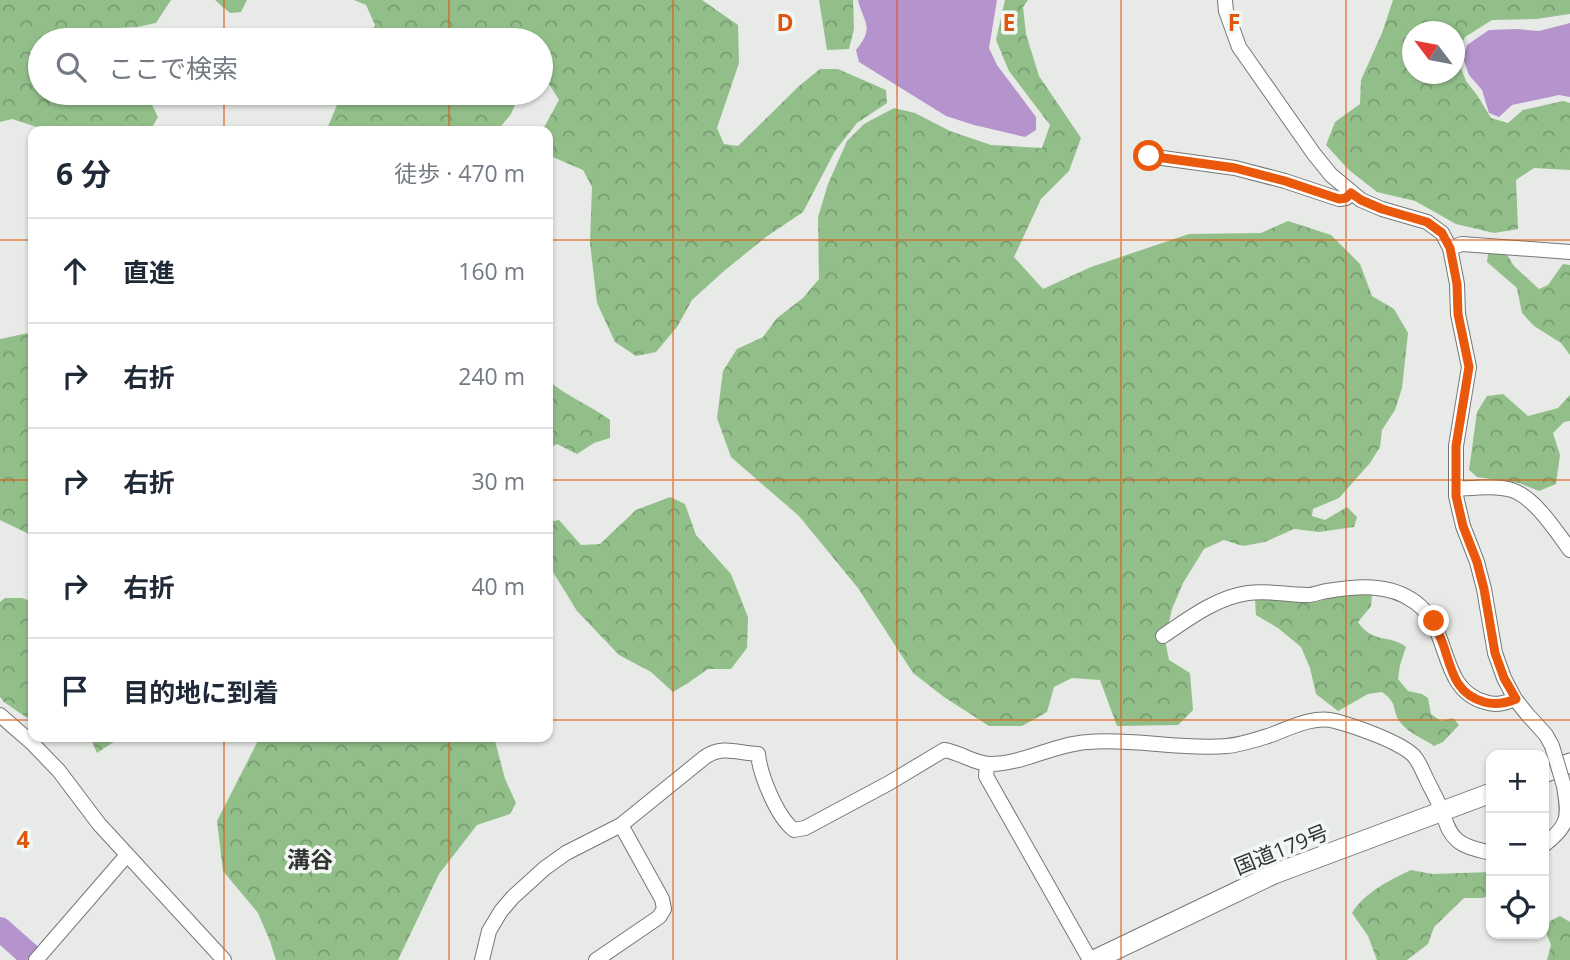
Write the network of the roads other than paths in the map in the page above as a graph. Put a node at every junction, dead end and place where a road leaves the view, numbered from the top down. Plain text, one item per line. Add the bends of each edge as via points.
1 (1225, 0) edge
2 (1149, 156) dead end
3 (1351, 193) junction
4 (1450, 248) junction
5 (1570, 252) edge
6 (1456, 489) junction
7 (1570, 550) edge
8 (1163, 636) dead end
9 (1516, 699) junction
10 (0, 715) edge
11 (28, 740) edge
12 (31, 742) edge
13 (1570, 763) edge
14 (987, 765) junction
15 (1549, 771) edge
16 (1486, 795) edge
17 (1442, 812) junction
18 (621, 825) junction
19 (1549, 841) edge
20 (1486, 852) edge
21 (127, 855) junction
22 (38, 957) edge
23 (224, 960) edge
24 (482, 960) edge
25 (596, 960) edge
26 (1092, 960) edge

1 - 3 street via 1240,47 1314,155
2 - 3 street via 1235,168 1339,199
3 - 4 street via 1382,209 1427,222 1442,233
4 - 5 street via 1462,244
4 - 6 street via 1469,367 1456,446
6 - 7 street via 1511,490 1529,499
6 - 9 street via 1484,589 1495,653
8 - 9 street via 1219,602 1247,593 1310,595 1374,587 1401,593 1434,621 1463,691 1492,704
9 - 19 street, bridge via 1546,735 1564,786 1565,825
10 - 11 street
12 - 21 street
13 - 15 highway
14 - 17 street via 1086,742 1229,746 1317,720 1332,720 1412,755
14 - 18 street via 944,750 794,830 779,812 759,768 758,754 713,751
14 - 26 street via 986,776
16 - 17 highway, 国道179号
17 - 20 street via 1457,840
17 - 26 highway, 国道179号 via 1275,874
18 - 24 street via 566,853 513,897 489,931
18 - 25 street via 664,909
21 - 22 street
21 - 23 street

